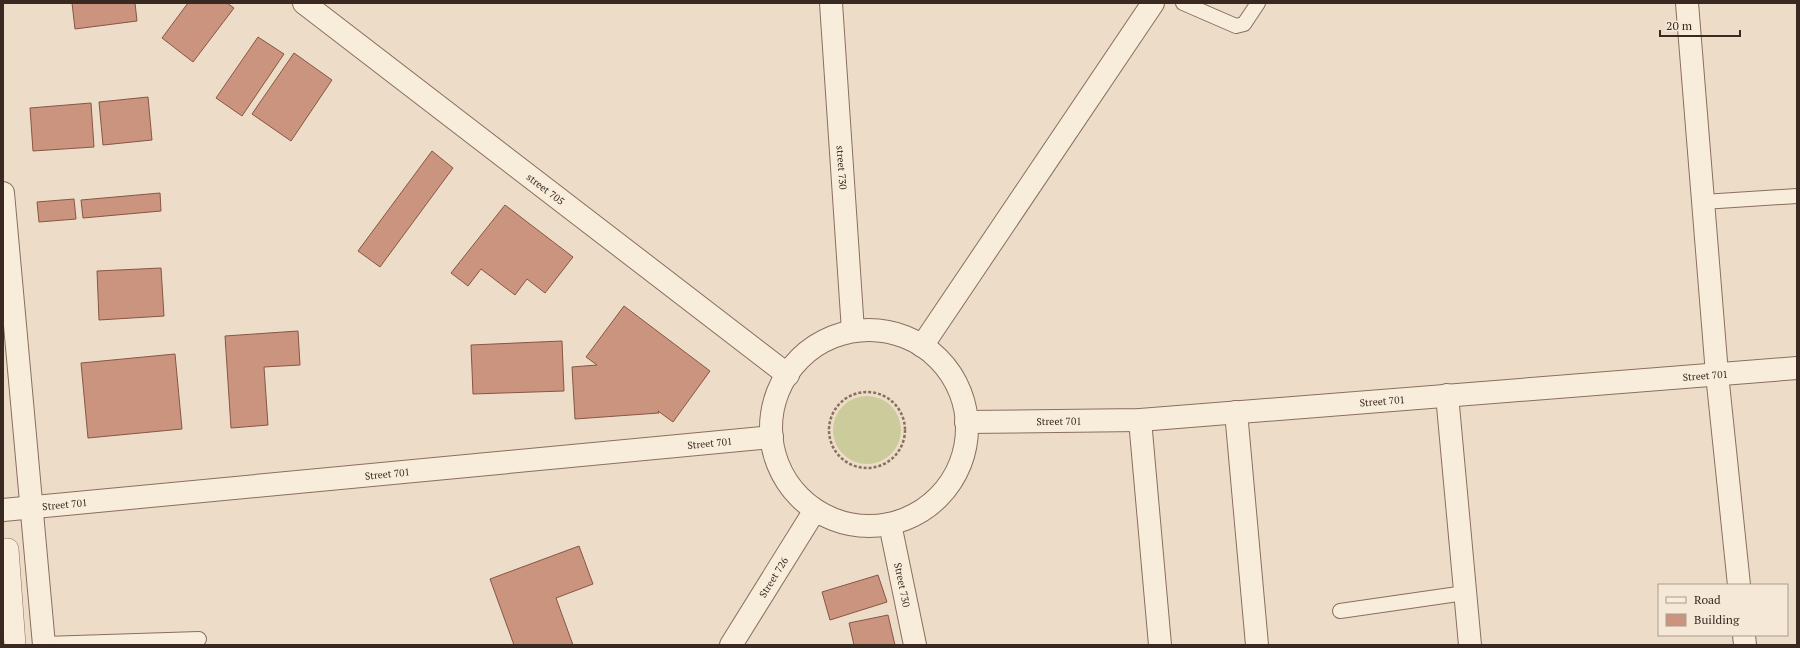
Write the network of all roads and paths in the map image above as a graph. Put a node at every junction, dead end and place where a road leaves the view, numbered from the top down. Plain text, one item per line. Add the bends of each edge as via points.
1 (304, 3) edge
2 (831, 3) edge
3 (1153, 3) edge
4 (1182, 3) edge
5 (1258, 3) edge
6 (1687, 3) edge
7 (3, 193) edge
8 (1797, 196) edge
9 (1703, 202) junction
10 (853, 331) junction
11 (922, 346) junction
12 (1797, 368) edge
13 (1717, 374) junction
14 (788, 375) junction
15 (1447, 395) junction
16 (888, 398) joint
17 (1236, 412) junction
18 (1140, 420) junction
19 (966, 422) junction
20 (772, 437) junction
21 (32, 507) junction
22 (3, 510) edge
23 (815, 510) junction
24 (890, 524) junction
25 (3, 549) edge
26 (1739, 584) edge
27 (1465, 593) junction
28 (1340, 610) dead end
29 (199, 639) dead end
30 (44, 644) edge
31 (15, 645) edge
32 (731, 645) edge
33 (915, 645) edge
34 (1160, 645) edge
35 (1257, 645) edge
36 (1470, 645) edge

1 - 14 street, street 705
2 - 10 street, street 730
3 - 11 street
4 - 5 lane via 1236,26 1244,24
6 - 9 street
7 - 21 street
8 - 9 lane
9 - 13 street
10 - 11 street via 886,332
10 - 14 street via 819,344 806,354
11 - 19 street via 935,356 951,376 962,398
12 - 13 street, Street 701
13 - 15 street, Street 701
13 - 26 street
14 - 20 street via 774,405
15 - 17 street, Street 701
15 - 27 street
16 - 16 path via 875,392 862,392 844,399 836,408 830,419 829,436 833,447 843,460 858,467 875,467 891,460 898,452 905,435 904,422 896,405
17 - 18 street, Street 701
17 - 35 street
18 - 19 street, Street 701
18 - 34 street
19 - 24 street via 962,458 945,489 926,508 913,516
20 - 21 street, Street 701
20 - 23 street via 782,472 797,495
21 - 22 street, Street 701
21 - 30 street
23 - 24 street via 830,518 856,525
23 - 32 street, Street 726
24 - 33 street, Street 730
25 - 31 street via 8,549
27 - 28 lane
27 - 36 street
29 - 30 lane

